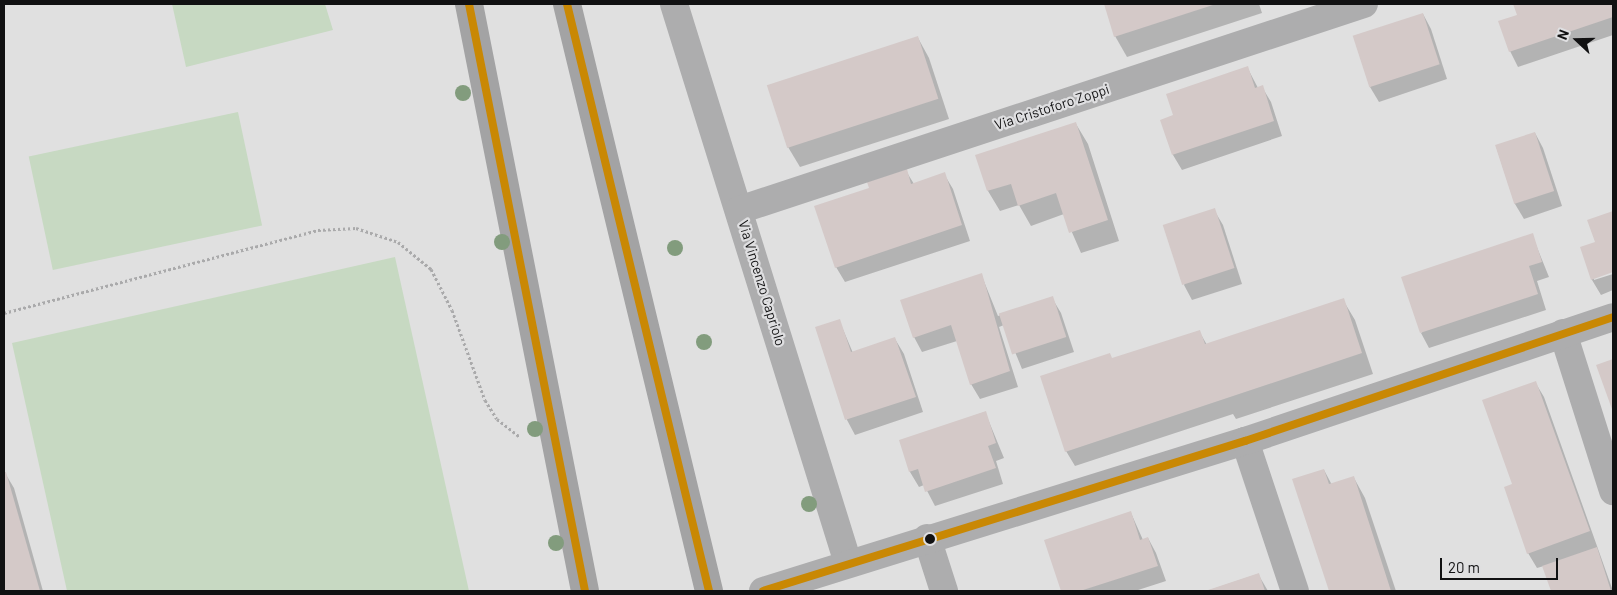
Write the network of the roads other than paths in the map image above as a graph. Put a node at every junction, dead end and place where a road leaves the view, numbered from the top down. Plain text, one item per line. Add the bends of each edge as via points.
1 (470, 4) edge
2 (567, 4) edge
3 (674, 4) edge
4 (1364, 4) edge
5 (739, 210) junction
6 (1613, 317) edge
7 (1563, 333) junction
8 (1245, 442) junction
9 (1613, 491) edge
10 (927, 538) junction
11 (848, 563) junction
12 (585, 591) edge
13 (709, 591) edge
14 (763, 591) edge
15 (944, 591) edge
16 (1295, 591) edge

1 - 12 main road
2 - 13 main road
3 - 5 street, Via Vincenzo Capriolo
4 - 5 street, Via Cristoforo Zoppi
5 - 11 street, Via Vincenzo Capriolo
6 - 7 street
7 - 8 street
7 - 9 street
8 - 10 street
8 - 16 street
10 - 11 street
10 - 15 street
11 - 14 street

